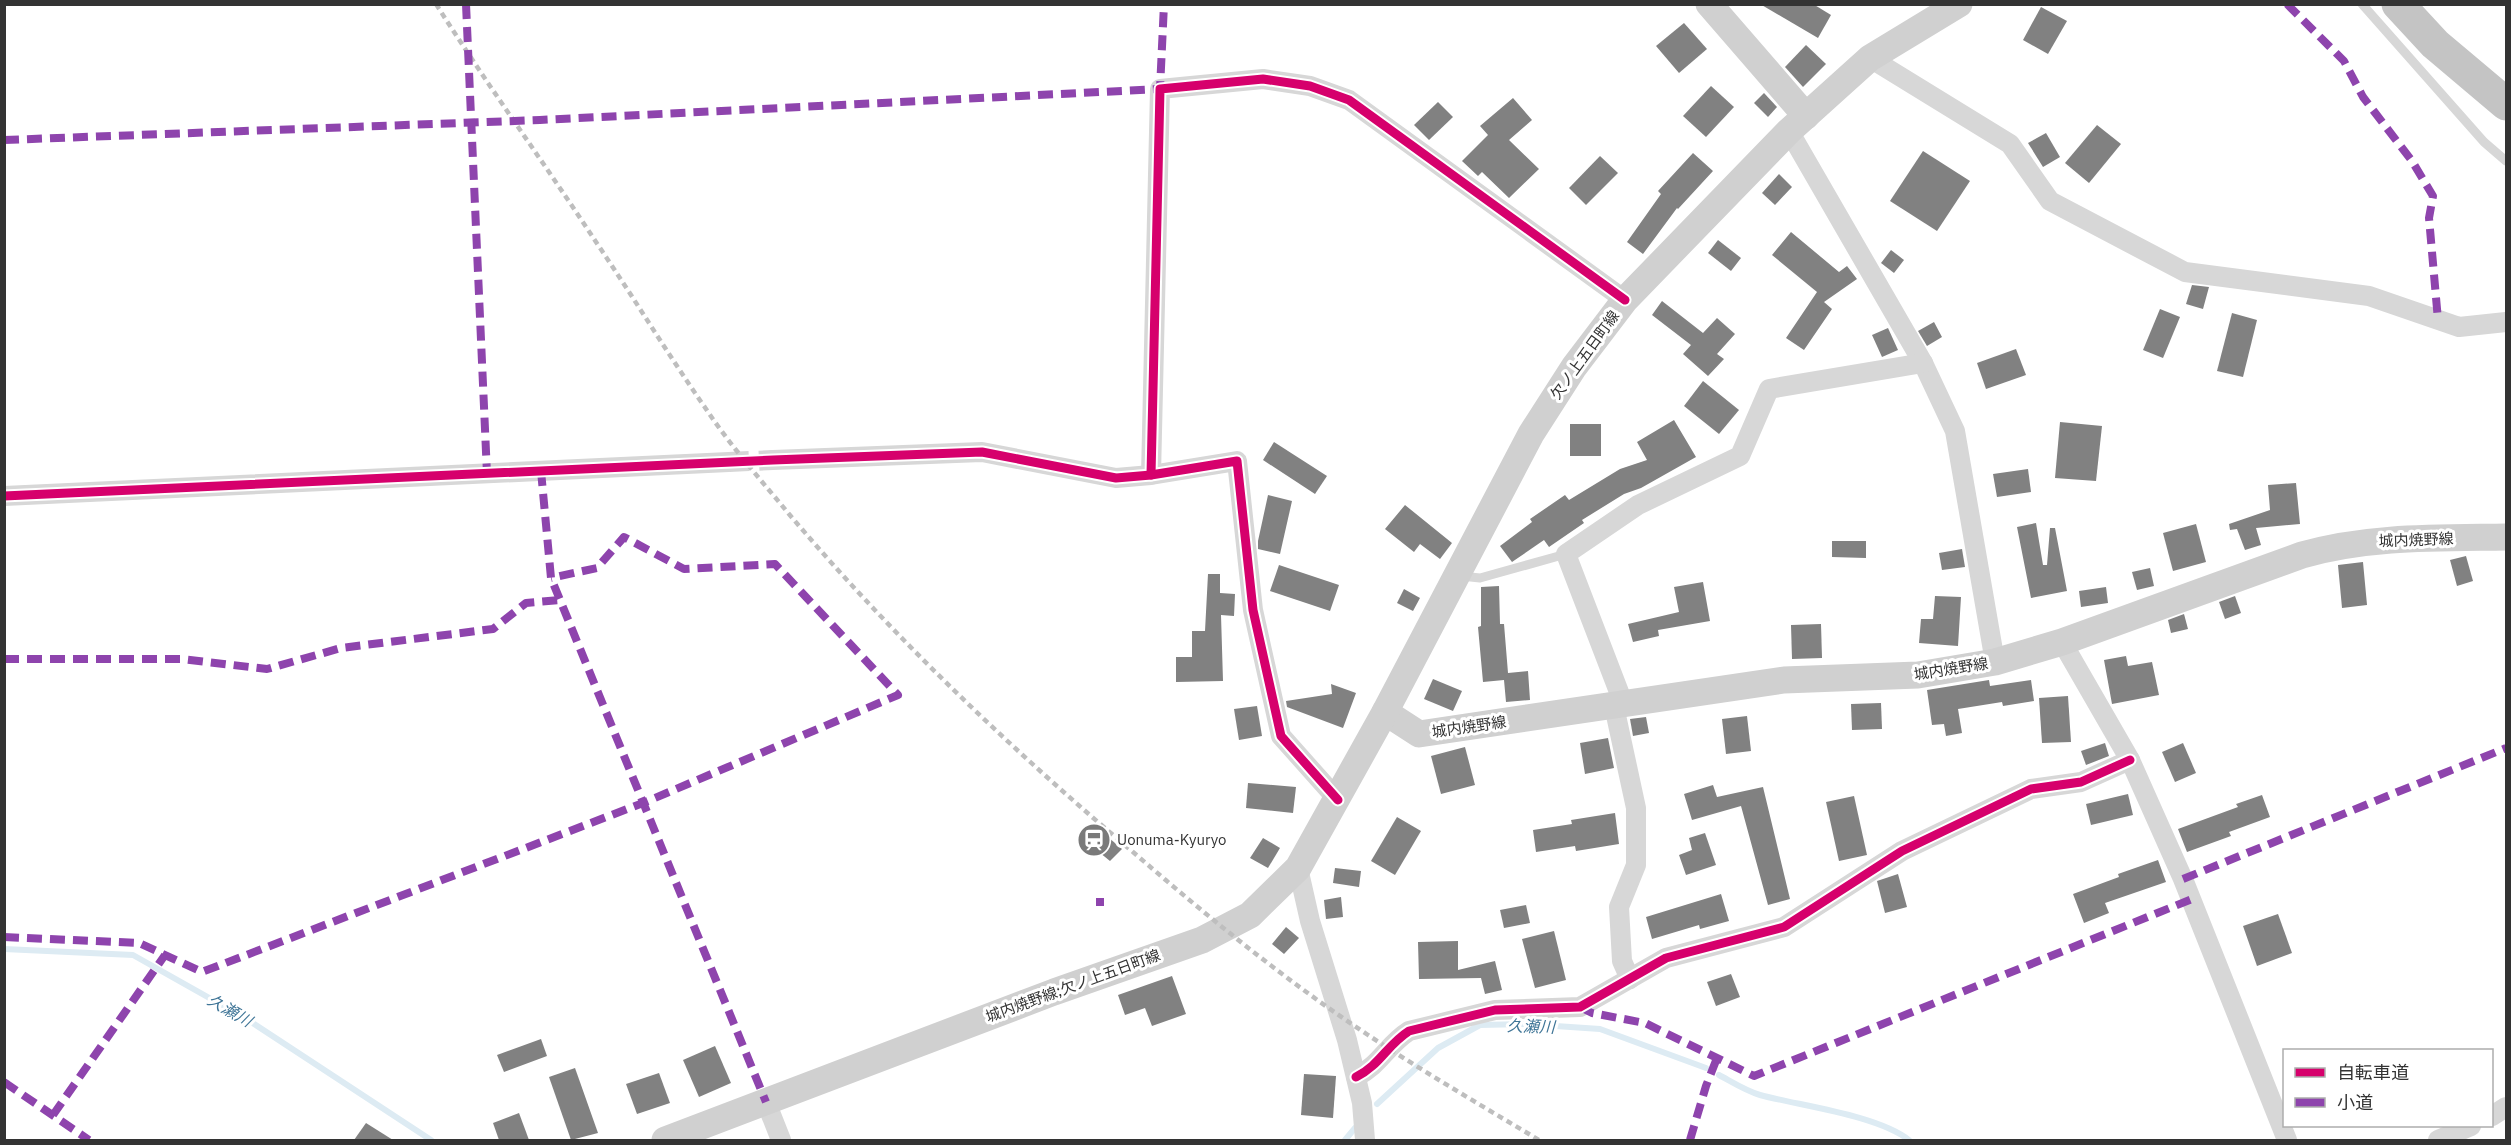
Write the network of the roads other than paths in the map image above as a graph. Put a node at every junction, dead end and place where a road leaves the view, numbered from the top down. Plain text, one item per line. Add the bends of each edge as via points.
1 (1708, 4) edge
2 (1959, 4) edge
3 (2362, 4) edge
4 (2398, 4) edge
5 (1870, 58) junction
6 (2506, 104) edge
7 (1798, 123) junction
8 (2506, 161) edge
9 (1625, 300) junction
10 (2506, 322) edge
11 (1923, 363) junction
12 (773, 460) tunnel mouth
13 (729, 462) tunnel mouth
14 (1151, 475) junction
15 (4, 496) edge
16 (2506, 537) edge
17 (1566, 554) junction
18 (1458, 576) junction
19 (2062, 642) junction
20 (1995, 662) junction
21 (1619, 705) junction
22 (1385, 712) junction
23 (2130, 760) junction
24 (1338, 800) junction
25 (1298, 868) junction
26 (1630, 979) junction
27 (1356, 1077) junction
28 (766, 1101) junction
29 (2506, 1107) edge
30 (2493, 1115) edge
31 (2467, 1127) edge
32 (665, 1140) edge
33 (781, 1140) edge
34 (1365, 1140) edge
35 (2286, 1140) edge
36 (2438, 1140) edge

1 - 7 main road
2 - 5 main road, 欠ノ上五日町線
3 - 8 lane via 2484,142
4 - 6 highway via 2435,44
5 - 7 main road, 欠ノ上五日町線
5 - 10 street via 2010,144 2050,201 2185,272 2369,296 2459,327
7 - 9 main road, 欠ノ上五日町線
7 - 11 street
9 - 14 street via 1349,100 1310,86 1263,79 1160,89
9 - 18 main road, 欠ノ上五日町線 via 1574,367 1531,434
11 - 17 street via 1769,389 1740,456 1638,505
11 - 20 street via 1955,430
12 - 14 street via 982,452 1116,478
13 - 15 street
14 - 24 street via 1237,461 1253,610 1281,736
16 - 19 main road, 城内焼野線 via 2388,539 2334,546
17 - 18 lane via 1480,578
17 - 21 street
18 - 22 main road, 欠ノ上五日町線
19 - 20 main road, 城内焼野線
19 - 23 street
20 - 21 main road, 城内焼野線 via 1918,675 1784,680
21 - 22 main road, 城内焼野線 via 1419,734
21 - 26 street via 1636,808 1636,865 1619,907 1622,961
22 - 24 main road, 城内焼野線;欠ノ上五日町線
23 - 26 street via 2081,782 2031,789 1902,851 1784,927 1666,958
23 - 35 street via 2192,899
24 - 25 main road, 城内焼野線;欠ノ上五日町線
25 - 27 street
25 - 28 main road, 城内焼野線;欠ノ上五日町線 via 1250,915 1202,940
26 - 27 street via 1580,1007 1494,1010 1409,1031 1397,1039 1371,1070
27 - 34 street
28 - 32 main road, 城内焼野線;欠ノ上五日町線
28 - 33 street
29 - 30 street
31 - 36 street

